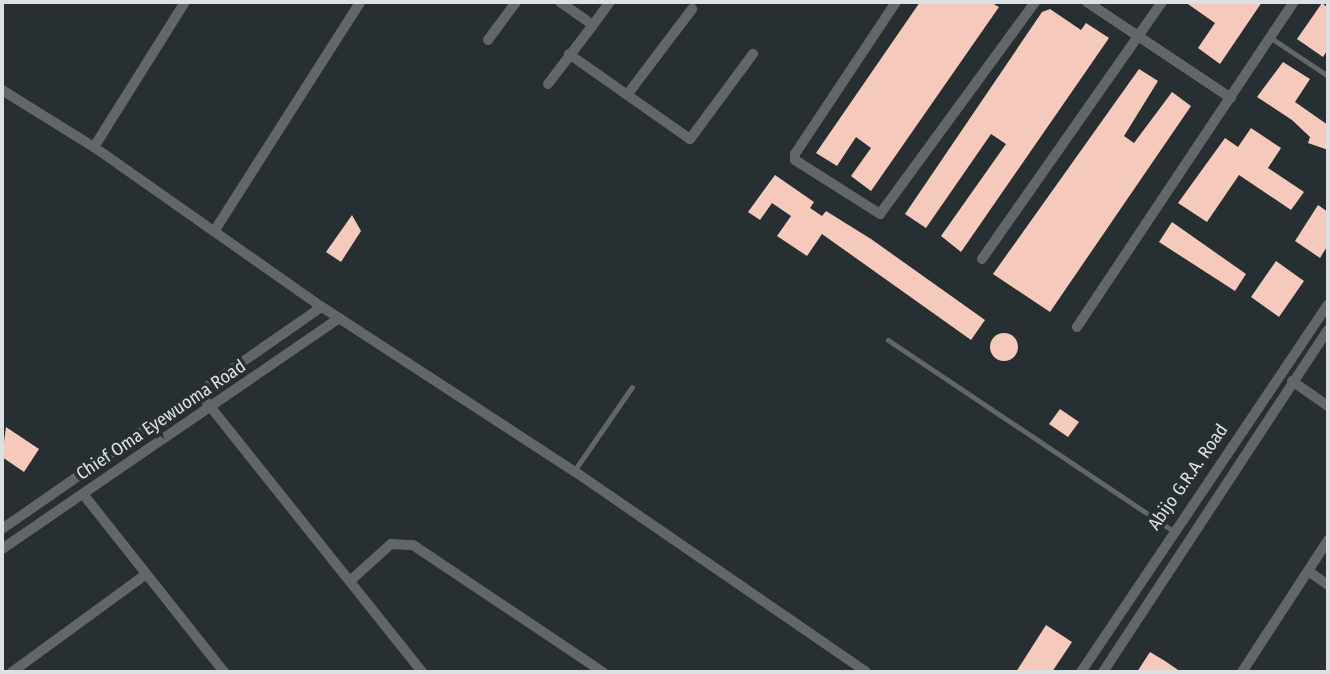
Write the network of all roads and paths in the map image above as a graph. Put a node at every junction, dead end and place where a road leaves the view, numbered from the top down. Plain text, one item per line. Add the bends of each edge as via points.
1 (185, 2) edge
2 (360, 2) edge
3 (516, 2) edge
4 (559, 2) edge
5 (610, 2) edge
6 (896, 2) edge
7 (1035, 2) edge
8 (1087, 2) edge
9 (1162, 2) edge
10 (1294, 2) edge
11 (692, 9) dead end
12 (593, 25) junction
13 (1139, 36) junction
14 (1271, 38) junction
15 (488, 40) dead end
16 (569, 54) junction
17 (752, 54) dead end
18 (1328, 76) edge
19 (548, 84) dead end
20 (2, 90) edge
21 (627, 95) junction
22 (1231, 98) junction
23 (94, 147) junction
24 (215, 230) junction
25 (982, 259) dead end
26 (1328, 304) edge
27 (322, 307) junction
28 (339, 317) junction
29 (1077, 327) dead end
30 (1328, 330) edge
31 (888, 340) dead end
32 (1292, 381) junction
33 (632, 387) dead end
34 (201, 395) junction
35 (1328, 406) edge
36 (211, 408) junction
37 (574, 471) junction
38 (83, 495) junction
39 (2, 529) edge
40 (1172, 530) junction
41 (1328, 540) edge
42 (2, 549) edge
43 (1308, 571) junction
44 (145, 575) junction
45 (350, 581) junction
46 (1328, 585) edge
47 (18, 670) edge
48 (224, 672) edge
49 (422, 672) edge
50 (603, 672) edge
51 (866, 672) edge
52 (1080, 672) edge
53 (1103, 672) edge
54 (1242, 672) edge

1 - 23 street
2 - 24 street
3 - 15 street
4 - 12 street
5 - 12 street
6 - 7 street via 795,154 796,160 880,214
8 - 13 street
9 - 13 street
10 - 14 street
11 - 21 street
12 - 16 street
13 - 22 street
13 - 25 street
14 - 18 lane
14 - 22 street
16 - 19 street
16 - 21 street
17 - 21 street via 690,139
20 - 23 street
22 - 29 street
23 - 24 street
24 - 27 street
26 - 40 street, Abijo G.R.A. Road
27 - 28 street
27 - 34 street, Chief Oma Eyewuoma Road
28 - 36 street, Chief Oma Eyewuoma Road
28 - 37 street
30 - 32 street, Abijo G.R.A. Road
31 - 40 lane
32 - 35 street
32 - 53 street, Abijo G.R.A. Road
33 - 37 lane
34 - 36 street
34 - 39 street, Chief Oma Eyewuoma Road
36 - 38 street, Chief Oma Eyewuoma Road
36 - 45 street
37 - 51 street
38 - 42 street, Chief Oma Eyewuoma Road
38 - 44 street
40 - 52 street, Abijo G.R.A. Road
41 - 43 street
43 - 46 street
43 - 54 street
44 - 47 street
44 - 48 street
45 - 49 street
45 - 50 street via 391,544 413,545

